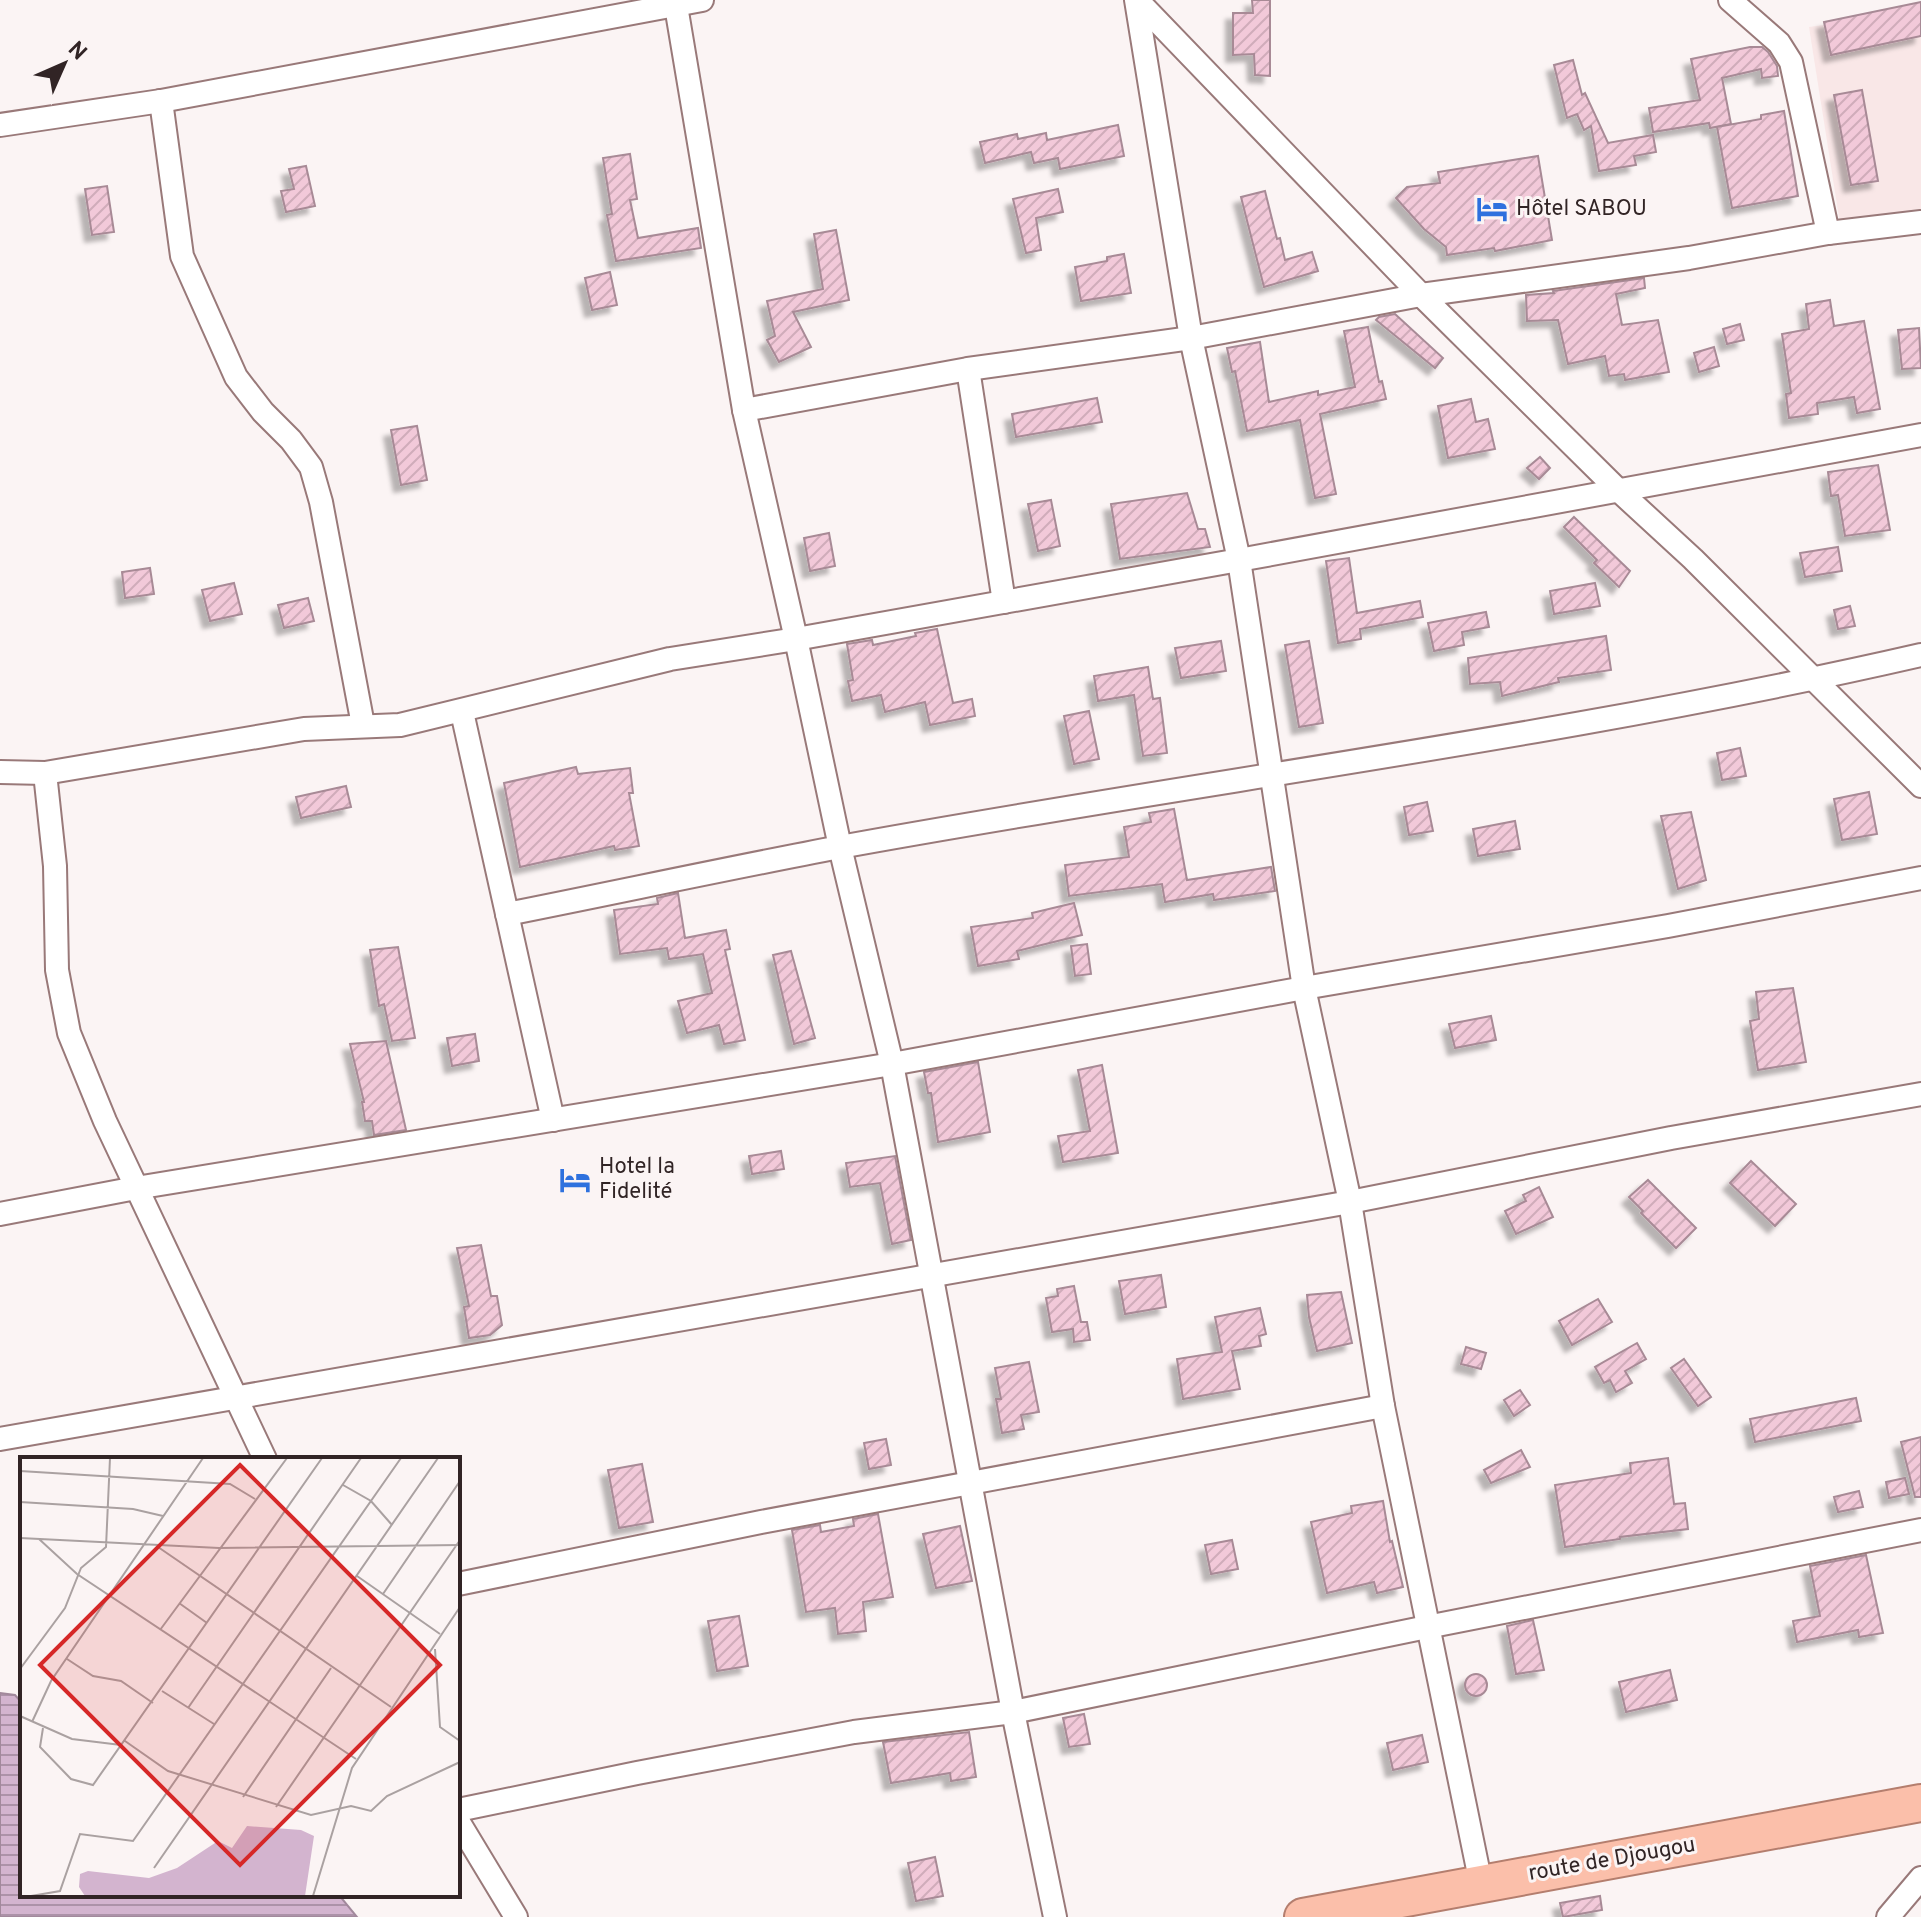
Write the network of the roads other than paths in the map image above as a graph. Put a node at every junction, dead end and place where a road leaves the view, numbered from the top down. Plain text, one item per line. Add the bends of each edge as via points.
1 (702, 0) edge
2 (1136, 0) edge
3 (1730, 0) edge
4 (675, 3) edge
5 (161, 101) junction
6 (0, 125) edge
7 (1921, 222) edge
8 (1828, 233) junction
9 (1421, 295) junction
10 (1191, 338) junction
11 (968, 369) junction
12 (744, 410) junction
13 (1921, 435) edge
14 (1617, 489) junction
15 (1239, 560) junction
16 (1004, 602) junction
17 (796, 639) junction
18 (1921, 655) edge
19 (1813, 680) junction
20 (462, 712) junction
21 (363, 725) junction
22 (1, 770) edge
23 (45, 773) junction
24 (1270, 775) junction
25 (1921, 786) edge
26 (840, 847) junction
27 (1921, 878) edge
28 (507, 914) junction
29 (1304, 988) junction
30 (892, 1064) junction
31 (1921, 1094) edge
32 (553, 1120) junction
33 (136, 1188) junction
34 (1350, 1202) junction
35 (0, 1214) edge
36 (931, 1276) junction
37 (235, 1397) junction
38 (1383, 1406) junction
39 (0, 1439) edge
40 (264, 1457) edge
41 (971, 1484) junction
42 (1921, 1530) edge
43 (460, 1584) edge
44 (1427, 1627) junction
45 (1013, 1712) junction
46 (1921, 1803) edge
47 (460, 1810) edge
48 (460, 1824) edge
49 (1921, 1878) edge
50 (1481, 1884) junction
51 (516, 1917) edge
52 (1055, 1917) edge
53 (1303, 1917) edge
54 (1888, 1917) edge

1 - 4 street
2 - 9 street
2 - 10 street
3 - 8 street via 1779,43 1791,62
4 - 5 street
4 - 12 street
5 - 6 street
5 - 21 street via 182,256 236,377 311,467
7 - 8 street
8 - 9 street
9 - 10 street
9 - 14 street
10 - 11 street
10 - 15 street
11 - 12 street
11 - 16 street
12 - 17 street
13 - 14 street
14 - 15 street
14 - 19 street
15 - 16 street
15 - 24 street
16 - 17 street
17 - 20 street via 670,659
17 - 26 street
18 - 19 street
19 - 24 street
19 - 25 street
20 - 21 street via 400,725
20 - 28 street
21 - 23 street via 304,729
22 - 23 street
23 - 33 street via 55,866 57,970 69,1033
24 - 26 street
24 - 29 street
26 - 28 street
26 - 30 street
27 - 29 street
28 - 32 street
29 - 30 street
29 - 34 street
30 - 32 street
30 - 36 street
31 - 34 street
32 - 33 street
33 - 35 street
33 - 37 street
34 - 36 street
34 - 38 street
36 - 37 street
36 - 41 street
37 - 39 street
37 - 40 street
38 - 41 street
38 - 44 street
41 - 43 street
41 - 45 street
42 - 44 street
44 - 45 street
44 - 50 street
45 - 47 street via 854,1732
45 - 52 street
46 - 50 highway, route de Djougou
48 - 51 street
49 - 54 street
50 - 53 highway, route de Djougou

